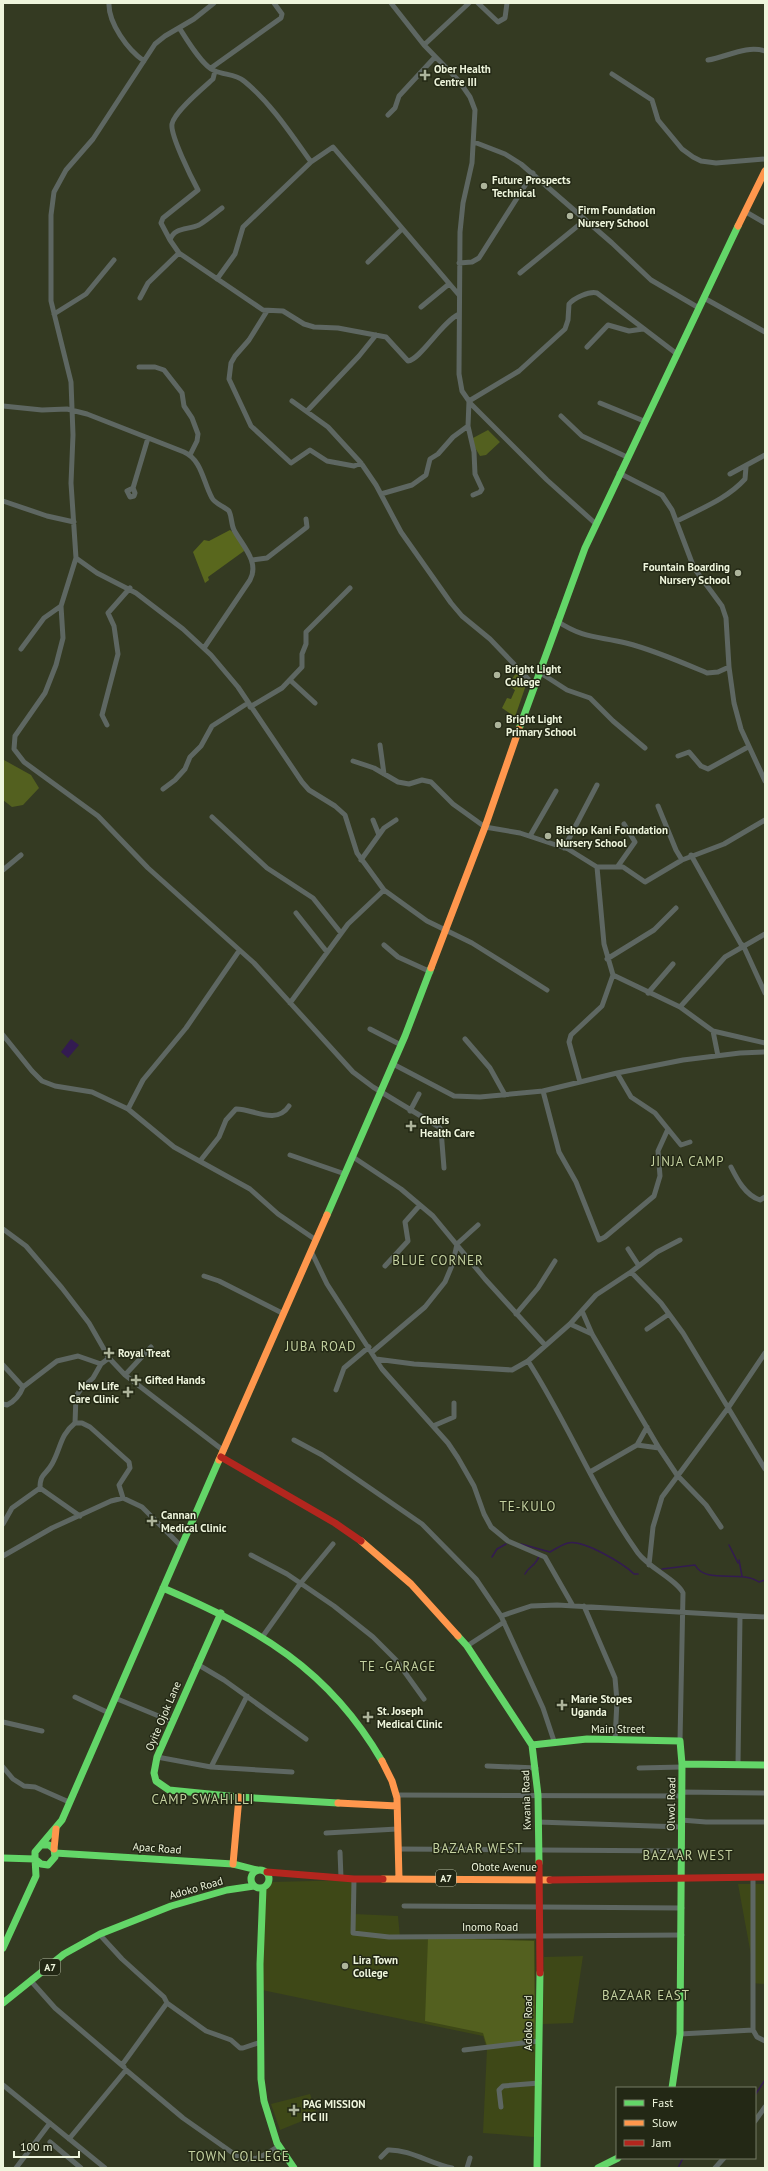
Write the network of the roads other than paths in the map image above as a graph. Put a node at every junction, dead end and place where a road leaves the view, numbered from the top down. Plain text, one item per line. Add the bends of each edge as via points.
1 (109, 3) edge
2 (214, 3) edge
3 (274, 3) edge
4 (391, 3) edge
5 (469, 3) edge
6 (478, 3) edge
7 (507, 3) edge
8 (180, 29) junction
9 (424, 45) junction
10 (765, 51) edge
11 (435, 57) junction
12 (708, 60) dead end
13 (144, 61) junction
14 (213, 70) junction
15 (612, 74) dead end
16 (388, 115) dead end
17 (474, 142) junction
18 (765, 159) edge
19 (311, 162) junction
20 (765, 172) edge
21 (533, 173) junction
22 (222, 208) dead end
23 (746, 212) junction
24 (585, 220) junction
25 (765, 223) edge
26 (402, 230) junction
27 (170, 240) junction
28 (178, 253) junction
29 (114, 260) dead end
30 (368, 262) dead end
31 (459, 263) junction
32 (520, 273) dead end
33 (218, 279) junction
34 (448, 284) junction
35 (459, 295) junction
36 (140, 298) dead end
37 (704, 298) junction
38 (421, 307) dead end
39 (699, 308) junction
40 (266, 311) junction
41 (54, 314) junction
42 (459, 314) junction
43 (643, 329) junction
44 (765, 332) edge
45 (376, 335) junction
46 (587, 347) dead end
47 (677, 354) junction
48 (138, 367) dead end
49 (292, 401) dead end
50 (469, 401) junction
51 (600, 403) dead end
52 (3, 406) edge
53 (72, 410) junction
54 (307, 411) junction
55 (561, 416) dead end
56 (644, 421) junction
57 (468, 426) junction
58 (148, 438) junction
59 (190, 455) junction
60 (765, 455) edge
61 (627, 456) junction
62 (361, 463) junction
63 (746, 467) junction
64 (619, 473) junction
65 (730, 474) dead end
66 (133, 488) dead end
67 (381, 494) junction
68 (473, 495) dead end
69 (3, 501) edge
70 (306, 519) dead end
71 (677, 521) junction
72 (74, 522) junction
73 (596, 524) junction
74 (76, 558) junction
75 (252, 560) junction
76 (130, 588) junction
77 (350, 588) dead end
78 (61, 606) junction
79 (558, 621) junction
80 (204, 648) junction
81 (21, 649) dead end
82 (729, 667) junction
83 (539, 672) junction
84 (290, 680) junction
85 (534, 685) junction
86 (315, 703) dead end
87 (249, 705) junction
88 (106, 725) dead end
89 (380, 745) dead end
90 (748, 747) junction
91 (645, 748) dead end
92 (678, 756) dead end
93 (353, 761) dead end
94 (384, 774) junction
95 (765, 781) edge
96 (597, 785) dead end
97 (163, 789) dead end
98 (556, 791) dead end
99 (658, 806) dead end
100 (212, 817) dead end
101 (373, 820) dead end
102 (396, 820) dead end
103 (765, 820) edge
104 (624, 824) dead end
105 (485, 827) junction
106 (379, 836) junction
107 (530, 836) junction
108 (564, 848) junction
109 (21, 855) dead end
110 (691, 856) junction
111 (361, 860) junction
112 (682, 860) junction
113 (618, 866) junction
114 (597, 867) junction
115 (3, 870) edge
116 (384, 890) junction
117 (676, 908) dead end
118 (296, 913) dead end
119 (446, 932) junction
120 (341, 933) junction
121 (765, 934) edge
122 (384, 945) dead end
123 (742, 946) junction
124 (239, 951) junction
125 (327, 952) junction
126 (607, 959) junction
127 (673, 964) dead end
128 (431, 972) junction
129 (614, 975) junction
130 (547, 990) dead end
131 (648, 992) junction
132 (765, 993) edge
133 (290, 1003) junction
134 (680, 1007) junction
135 (370, 1029) dead end
136 (713, 1031) junction
137 (3, 1035) edge
138 (466, 1039) dead end
139 (765, 1043) edge
140 (401, 1045) junction
141 (765, 1052) edge
142 (718, 1056) junction
143 (393, 1064) junction
144 (616, 1073) junction
145 (580, 1082) junction
146 (543, 1091) junction
147 (381, 1092) junction
148 (418, 1094) dead end
149 (505, 1095) junction
150 (289, 1106) dead end
151 (128, 1109) junction
152 (410, 1111) junction
153 (668, 1129) junction
154 (690, 1142) dead end
155 (290, 1154) dead end
156 (353, 1157) junction
157 (200, 1161) junction
158 (731, 1167) dead end
159 (444, 1168) dead end
160 (345, 1174) junction
161 (765, 1197) edge
162 (420, 1205) junction
163 (478, 1224) dead end
164 (3, 1229) edge
165 (316, 1240) junction
166 (680, 1240) dead end
167 (457, 1244) junction
168 (628, 1249) dead end
169 (311, 1251) junction
170 (555, 1261) dead end
171 (385, 1266) dead end
172 (639, 1266) junction
173 (631, 1272) junction
174 (204, 1276) dead end
175 (582, 1311) junction
176 (284, 1314) junction
177 (516, 1314) junction
178 (669, 1314) junction
179 (570, 1324) junction
180 (647, 1329) dead end
181 (592, 1334) junction
182 (545, 1345) junction
183 (151, 1347) dead end
184 (371, 1350) junction
185 (765, 1354) edge
186 (109, 1358) junction
187 (376, 1358) junction
188 (528, 1361) junction
189 (102, 1364) junction
190 (3, 1365) edge
191 (125, 1375) junction
192 (23, 1387) junction
193 (336, 1390) dead end
194 (454, 1403) dead end
195 (3, 1404) edge
196 (728, 1408) junction
197 (75, 1423) junction
198 (433, 1426) junction
199 (647, 1427) junction
200 (294, 1440) dead end
201 (637, 1445) junction
202 (659, 1448) junction
203 (222, 1454) junction
204 (765, 1469) edge
205 (590, 1472) junction
206 (677, 1475) junction
207 (40, 1488) junction
208 (123, 1498) junction
209 (80, 1516) junction
210 (3, 1524) edge
211 (721, 1527) dead end
212 (333, 1544) dead end
213 (181, 1546) junction
214 (251, 1555) dead end
215 (3, 1556) edge
216 (649, 1565) junction
217 (300, 1584) junction
218 (163, 1588) junction
219 (573, 1606) junction
220 (584, 1606) junction
221 (682, 1612) junction
222 (221, 1613) junction
223 (501, 1616) junction
224 (740, 1616) junction
225 (765, 1617) edge
226 (504, 1622) junction
227 (263, 1636) junction
228 (467, 1646) junction
229 (197, 1664) junction
230 (246, 1696) junction
231 (75, 1697) dead end
232 (115, 1698) junction
233 (424, 1699) dead end
234 (109, 1712) junction
235 (3, 1722) edge
236 (173, 1722) junction
237 (42, 1731) dead end
238 (306, 1739) dead end
239 (615, 1740) junction
240 (554, 1741) junction
241 (680, 1741) junction
242 (532, 1746) junction
243 (157, 1757) junction
244 (738, 1764) junction
245 (765, 1765) edge
246 (487, 1766) dead end
247 (682, 1766) junction
248 (3, 1767) edge
249 (211, 1767) junction
250 (536, 1768) junction
251 (639, 1768) dead end
252 (292, 1772) dead end
253 (765, 1793) edge
254 (681, 1794) junction
255 (396, 1795) junction
256 (538, 1795) junction
257 (239, 1798) junction
258 (69, 1802) junction
259 (397, 1806) junction
260 (538, 1822) junction
261 (765, 1822) edge
262 (681, 1823) junction
263 (56, 1829) junction
264 (397, 1829) junction
265 (326, 1834) dead end
266 (42, 1845) junction
267 (398, 1849) junction
268 (538, 1850) junction
269 (54, 1851) junction
270 (681, 1851) junction
271 (340, 1852) dead end
272 (3, 1858) edge
273 (35, 1859) junction
274 (48, 1864) junction
275 (233, 1864) junction
276 (257, 1870) junction
277 (268, 1875) junction
278 (36, 1876) junction
279 (765, 1877) edge
280 (340, 1878) junction
281 (539, 1878) junction
282 (354, 1879) junction
283 (399, 1879) junction
284 (681, 1879) junction
285 (689, 1879) junction
286 (753, 1881) junction
287 (765, 1881) edge
288 (253, 1884) junction
289 (263, 1888) junction
290 (404, 1906) dead end
291 (539, 1907) junction
292 (682, 1908) junction
293 (99, 1932) junction
294 (682, 1935) junction
295 (540, 1937) junction
296 (3, 1948) edge
297 (31, 1981) junction
298 (3, 1996) edge
299 (3, 2003) edge
300 (167, 2003) junction
301 (753, 2030) junction
302 (680, 2034) junction
303 (539, 2041) junction
304 (765, 2041) edge
305 (260, 2042) junction
306 (464, 2050) dead end
307 (122, 2065) junction
308 (126, 2070) junction
309 (539, 2083) junction
310 (3, 2085) edge
311 (672, 2087) edge
312 (501, 2107) dead end
313 (765, 2107) edge
314 (756, 2120) edge
315 (50, 2123) junction
316 (69, 2139) junction
317 (50, 2142) dead end
318 (279, 2146) junction
319 (381, 2157) dead end
320 (470, 2158) dead end
321 (616, 2159) edge
322 (723, 2159) edge
323 (437, 2166) edge
324 (16, 2168) edge
325 (81, 2168) edge
326 (105, 2168) edge
327 (294, 2168) edge
328 (452, 2168) edge
329 (467, 2168) edge
330 (536, 2168) edge
331 (598, 2168) edge
332 (715, 2168) edge

1 - 13 street via 110,11 125,43 132,53
2 - 8 street
3 - 14 street via 282,14 281,18
4 - 9 street
5 - 9 street
6 - 7 street via 498,22 505,18
8 - 13 street via 160,39
8 - 14 street
9 - 11 street
10 - 12 street via 746,50
11 - 16 street via 399,96 395,108
11 - 17 street via 459,81 472,100 476,116
13 - 41 street via 93,139 66,170 54,192 51,215
14 - 19 street via 235,75 246,82 274,113
14 - 27 street via 213,79 177,115 172,124 174,136 198,190 163,218 161,223
15 - 18 street via 652,100 658,120 692,158 716,163
17 - 21 street via 505,154
17 - 31 street via 461,218
19 - 26 street via 333,147
19 - 33 street via 243,227 235,254
20 - 23 street
21 - 24 street
21 - 31 street via 479,258 472,262
22 - 27 street via 197,226 181,229
23 - 25 street
23 - 37 street
24 - 32 street
24 - 39 street via 651,280
26 - 30 street
26 - 34 street
27 - 28 street
28 - 33 street
28 - 36 street via 148,283
29 - 41 street via 86,294
31 - 35 street
33 - 40 street
34 - 35 street
34 - 38 street
35 - 42 street
37 - 39 street
37 - 44 street
39 - 47 street
40 - 45 street via 283,311 314,327 332,327
40 - 62 street via 251,337 231,363 229,379 245,416 256,431 289,463 294,463 310,450 327,461 354,466
41 - 53 street via 71,382
42 - 45 street via 447,323 412,361 403,358 388,338
42 - 50 street via 460,379 462,391
43 - 46 street via 629,331 608,325
43 - 47 street
43 - 50 street via 597,292 589,293 570,302 565,329 523,368
45 - 54 street
47 - 56 street
48 - 59 street via 164,370 182,393 183,404 194,421 198,434
49 - 54 street
50 - 57 street
50 - 73 street via 552,485
51 - 56 street
52 - 53 street
53 - 58 street via 108,420
53 - 72 street via 71,483
54 - 62 street via 328,427
55 - 61 street via 582,436
56 - 61 street
57 - 67 street via 430,459 426,475 421,480 412,486
57 - 68 street via 476,474 482,489
58 - 59 street
58 - 66 street
59 - 75 street via 199,466 212,498 229,511 234,529
60 - 63 street
61 - 64 street
62 - 67 street
63 - 65 street
63 - 71 street via 745,479 734,489 708,506
64 - 71 street via 662,495
64 - 73 street
67 - 85 street via 399,528 451,603
69 - 72 street via 46,516
70 - 75 street via 307,527 292,540 261,561
71 - 82 street via 694,568 716,596 724,611
72 - 74 street
73 - 79 street
74 - 76 street via 97,573
74 - 78 street
75 - 80 street via 250,580
76 - 80 street
76 - 88 street via 108,613 114,626 118,654 102,715
77 - 84 street via 308,630 302,656 303,666
78 - 81 street via 44,618
78 - 124 street via 63,638 56,665 40,701 15,736 15,752 24,762 98,816 148,868
79 - 82 street via 588,637 628,643 707,673
79 - 83 street
80 - 87 street via 231,678
82 - 90 street via 734,703
83 - 85 street
83 - 91 street via 567,690 590,698
84 - 86 street
84 - 87 street via 278,691
85 - 105 street
87 - 97 street via 212,726 201,746 190,757 185,769
87 - 111 street via 302,782 312,793 345,815
89 - 94 street
90 - 92 street via 708,769 701,766 689,752
90 - 95 street
93 - 94 street
94 - 105 street via 405,784 422,780 431,782 453,804
96 - 108 street
98 - 107 street
99 - 112 street
100 - 120 street via 266,868 319,903
101 - 106 street
102 - 106 street via 384,828
103 - 110 street via 734,839
104 - 113 street via 635,842
105 - 107 street
105 - 119 street
106 - 111 street
107 - 108 street
108 - 114 street via 576,852
109 - 115 street
110 - 112 street
110 - 123 street
111 - 116 street
112 - 113 street via 646,882 628,869
113 - 114 street
114 - 126 street
116 - 119 street
116 - 120 street via 349,922
117 - 126 street via 654,930
118 - 125 street
119 - 128 street
119 - 130 street via 472,943
120 - 125 street
121 - 123 street
122 - 128 street via 398,957
123 - 132 street
123 - 134 street via 720,962
124 - 133 street via 262,971
124 - 151 street via 186,1028 143,1080
125 - 133 street
126 - 129 street
127 - 131 street
128 - 140 street
129 - 131 street
129 - 145 street via 602,1006 571,1035 569,1042
131 - 134 street
133 - 147 street via 353,1072
134 - 136 street
135 - 140 street
136 - 139 street
136 - 142 street
137 - 151 street via 42,1081 55,1086 92,1092
138 - 149 street via 490,1068
140 - 143 street
141 - 142 street
142 - 144 street
143 - 147 street
143 - 149 street via 454,1096
144 - 145 street
144 - 153 street via 631,1097 655,1113
145 - 146 street
146 - 149 street
146 - 153 street via 559,1152 579,1189 599,1240 603,1240 654,1196 660,1176 658,1151
147 - 152 street
147 - 156 street
148 - 152 street
150 - 157 street via 283,1113 276,1114 254,1114 236,1110 226,1120 219,1137
151 - 157 street via 174,1147
152 - 159 street via 441,1130
153 - 154 street via 681,1145
155 - 160 street
156 - 160 street
156 - 162 street
157 - 165 street via 250,1189 278,1214
158 - 161 street via 737,1179 751,1195 760,1200
160 - 165 street
162 - 167 street
162 - 171 street via 405,1222 408,1241
163 - 167 street
164 - 186 street via 26,1246 62,1288 89,1323
165 - 169 street
166 - 172 street via 660,1250
167 - 177 street
167 - 184 street via 453,1263 440,1289 425,1306
168 - 172 street
169 - 176 street
169 - 184 street via 327,1284
170 - 177 street via 538,1288
172 - 173 street
173 - 175 street via 596,1295
173 - 178 street
174 - 176 street
175 - 179 street
175 - 181 street
176 - 203 street
177 - 182 street
178 - 180 street
178 - 196 street
179 - 181 street
179 - 182 street
181 - 199 street
182 - 188 street
183 - 191 street
184 - 187 street
184 - 193 street via 344,1368
185 - 196 street
186 - 189 street
186 - 191 street
187 - 188 street via 414,1364 508,1371
187 - 198 street via 401,1392
188 - 205 street
189 - 192 street via 78,1356 57,1361
189 - 197 street via 76,1396
190 - 192 street
191 - 203 street
192 - 195 street via 11,1403
194 - 198 street via 454,1417
196 - 204 street
196 - 206 street
197 - 207 street via 65,1433 52,1464 40,1478
197 - 208 street via 90,1427 129,1462 130,1468 119,1485
198 - 219 street via 448,1443 474,1486 490,1527 508,1541 545,1557
199 - 201 street
199 - 202 street
200 - 223 street via 335,1463 422,1524 476,1579
201 - 202 street
201 - 205 street
202 - 206 street
203 - 213 street
203 - 228 street via 356,1537 411,1584
205 - 216 street via 619,1524
206 - 211 street via 706,1505
206 - 216 street via 662,1496 656,1512
207 - 209 street
207 - 210 street via 12,1508
208 - 209 street
208 - 213 street via 142,1507
209 - 215 street via 28,1540
212 - 217 street
213 - 218 street
214 - 217 street via 274,1565
216 - 221 street via 682,1590
217 - 227 street
217 - 233 street via 334,1606 385,1648
218 - 222 street
218 - 232 street
219 - 220 street
219 - 223 street via 531,1606
220 - 221 street
220 - 239 street via 615,1678
221 - 224 street
221 - 241 street
222 - 227 street
222 - 229 street, Oyite Ojok Lane
223 - 226 street
224 - 225 street
224 - 244 street
226 - 228 street
226 - 240 street via 543,1708
227 - 255 street via 317,1677 339,1699 381,1759
228 - 242 street
229 - 230 street
229 - 236 street, Oyite Ojok Lane
230 - 238 street
230 - 249 street
231 - 234 street
232 - 234 street
232 - 236 street
234 - 258 street
235 - 237 street
236 - 243 street, Oyite Ojok Lane
239 - 240 street, Main Street
239 - 241 street, Main Street
240 - 242 street, Main Street
241 - 247 street
242 - 250 street, Kwania Road
243 - 249 street
243 - 257 street, Oyite Ojok Lane via 154,1780 159,1786 169,1790
244 - 245 street, Olwol Road
244 - 247 street, Olwol Road
246 - 250 street
247 - 251 street
247 - 254 street, Olwol Road
248 - 258 street via 13,1779 24,1786 36,1787
249 - 252 street
250 - 256 street, Kwania Road
253 - 254 street
254 - 256 street
254 - 262 street, Olwol Road
255 - 256 street
255 - 259 street
256 - 260 street, Kwania Road
257 - 259 street, Oyite Ojok Lane
257 - 275 street
258 - 263 street
259 - 264 street
260 - 262 street
260 - 268 street, Kwania Road
261 - 262 street
262 - 270 street, Olwol Road
263 - 266 street
263 - 269 street
264 - 265 street
264 - 267 street
266 - 269 street via 49,1845
266 - 273 street via 36,1849
267 - 268 street
267 - 283 street
268 - 270 street
268 - 281 street, Kwania Road
269 - 274 street via 54,1860
269 - 275 street, Apac Road
270 - 284 street, Olwol Road
271 - 280 street
272 - 273 street
273 - 274 street via 41,1864
273 - 278 street
274 - 278 street
275 - 276 street, Apac Road
276 - 277 street, A7
276 - 288 street via 252,1874
277 - 280 street, Obote Avenue / A7
277 - 289 street via 268,1884
278 - 296 street
279 - 285 street, Obote Avenue / A7
280 - 282 street, Obote Avenue / A7
281 - 283 street, Obote Avenue / A7
281 - 284 street, Obote Avenue / A7
281 - 291 street, Adoko Road
282 - 283 street, Obote Avenue / A7
282 - 295 street, Inomo Road via 353,1933 389,1937
284 - 285 street, Obote Avenue / A7
284 - 292 street
285 - 286 street, Obote Avenue / A7
286 - 287 street, Obote Avenue / A7
286 - 301 street
288 - 289 street, A7
288 - 293 street, Adoko Road / A7 via 144,1913
289 - 305 street
290 - 291 street
291 - 292 street
291 - 295 street, Adoko Road
292 - 294 street
293 - 297 street, A7
293 - 298 street, A7 via 71,1945
293 - 300 street
294 - 295 street, Inomo Road
294 - 302 street
295 - 303 street, Adoko Road
297 - 299 street, A7
297 - 307 street via 55,2008
300 - 305 street via 206,2031 230,2040 240,2048
300 - 307 street
301 - 302 street
301 - 304 street via 757,2037
302 - 311 street via 676,2076
303 - 306 street
303 - 309 street, Adoko Road
305 - 318 street via 264,2101
307 - 308 street
308 - 316 street
308 - 318 street via 183,2118 245,2161 264,2155
309 - 312 street via 503,2086 499,2090
309 - 330 street, Adoko Road
310 - 315 street
313 - 314 street
315 - 316 street
315 - 324 street
316 - 326 street
317 - 325 street
318 - 327 street
319 - 323 street via 388,2150 401,2150
320 - 329 street
321 - 331 street
322 - 332 street
323 - 328 street

